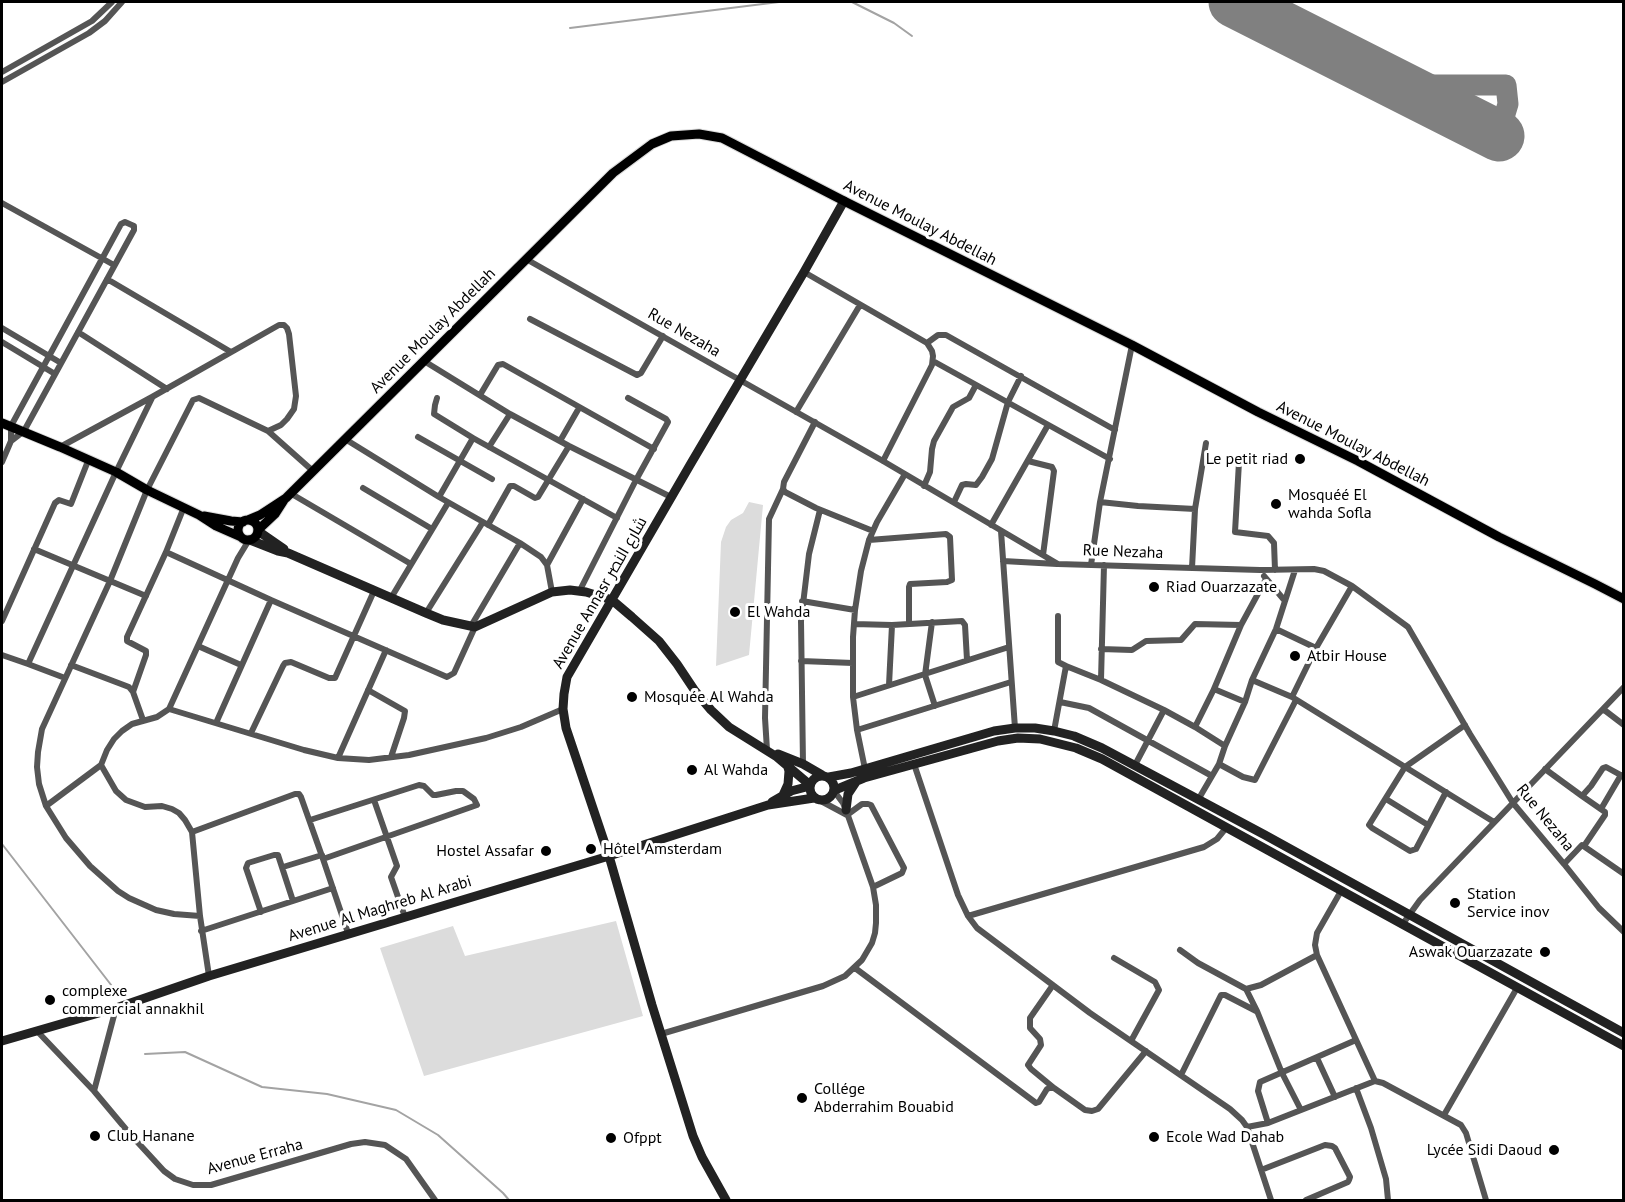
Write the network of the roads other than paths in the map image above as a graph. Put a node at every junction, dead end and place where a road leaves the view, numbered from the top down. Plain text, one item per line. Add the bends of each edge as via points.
1 (112, 2) edge
2 (122, 2) edge
3 (2, 72) edge
4 (2, 82) edge
5 (844, 201) junction
6 (2, 203) edge
7 (103, 258) junction
8 (526, 260) junction
9 (114, 265) junction
10 (804, 273) junction
11 (107, 279) junction
12 (860, 305) junction
13 (530, 319) dead end
14 (2, 328) edge
15 (78, 332) junction
16 (663, 336) junction
17 (2, 342) edge
18 (927, 342) junction
19 (1132, 345) junction
20 (231, 352) junction
21 (50, 356) junction
22 (424, 361) junction
23 (933, 361) junction
24 (61, 363) junction
25 (43, 368) junction
26 (55, 374) junction
27 (1021, 376) junction
28 (739, 380) junction
29 (976, 385) junction
30 (167, 389) junction
31 (480, 396) junction
32 (152, 398) junction
33 (437, 398) dead end
34 (628, 399) dead end
35 (1008, 402) junction
36 (579, 408) junction
37 (796, 412) junction
38 (510, 414) junction
39 (815, 422) junction
40 (6, 425) edge
41 (1048, 425) junction
42 (1115, 430) junction
43 (24, 431) junction
44 (268, 431) junction
45 (418, 437) dead end
46 (473, 438) junction
47 (345, 439) junction
48 (11, 441) junction
49 (560, 441) junction
50 (1206, 443) dead end
51 (569, 446) junction
52 (60, 447) junction
53 (489, 447) junction
54 (654, 449) junction
55 (1110, 459) junction
56 (1028, 460) junction
57 (88, 461) junction
58 (460, 461) junction
59 (883, 461) junction
60 (2, 462) edge
61 (1239, 462) dead end
62 (313, 471) junction
63 (116, 472) junction
64 (905, 474) junction
65 (492, 479) dead end
66 (549, 479) junction
67 (636, 480) junction
68 (924, 486) junction
69 (363, 488) dead end
70 (783, 489) junction
71 (147, 490) junction
72 (288, 495) junction
73 (439, 497) junction
74 (671, 497) junction
75 (583, 499) junction
76 (448, 502) junction
77 (954, 502) junction
78 (1100, 502) junction
79 (184, 507) junction
80 (1195, 509) junction
81 (820, 510) junction
82 (200, 515) junction
83 (617, 518) junction
84 (246, 521) junction
85 (486, 524) junction
86 (992, 525) junction
87 (432, 529) junction
88 (258, 531) junction
89 (873, 531) junction
90 (1001, 531) junction
91 (246, 539) junction
92 (869, 540) junction
93 (520, 543) junction
94 (34, 549) junction
95 (166, 552) junction
96 (288, 553) junction
97 (1043, 555) junction
98 (1003, 561) junction
99 (411, 564) junction
100 (1058, 564) junction
101 (73, 565) junction
102 (547, 565) junction
103 (1091, 565) junction
104 (1104, 565) junction
105 (1192, 568) junction
106 (1260, 570) junction
107 (1275, 570) junction
108 (1295, 570) junction
109 (1266, 579) junction
110 (110, 581) junction
111 (228, 581) junction
112 (1352, 585) junction
113 (374, 591) junction
114 (552, 592) junction
115 (579, 592) junction
116 (146, 596) junction
117 (391, 598) junction
118 (1623, 599) edge
119 (271, 600) junction
120 (612, 600) junction
121 (802, 601) junction
122 (1285, 601) junction
123 (855, 610) junction
124 (426, 613) junction
125 (1058, 616) dead end
126 (2, 621) edge
127 (932, 622) junction
128 (854, 624) junction
129 (909, 624) junction
130 (892, 625) junction
131 (1241, 625) junction
132 (473, 627) junction
133 (1276, 629) junction
134 (354, 636) junction
135 (198, 646) junction
136 (1009, 647) junction
137 (1316, 648) junction
138 (1101, 649) junction
139 (386, 650) junction
140 (2, 654) edge
141 (967, 660) junction
142 (801, 662) junction
143 (853, 663) junction
144 (28, 664) junction
145 (71, 665) junction
146 (241, 665) junction
147 (1066, 666) junction
148 (925, 675) junction
149 (65, 678) junction
150 (1101, 680) junction
151 (1252, 680) junction
152 (1011, 682) junction
153 (889, 685) junction
154 (1623, 687) edge
155 (1214, 689) junction
156 (368, 690) junction
157 (133, 692) junction
158 (853, 697) junction
159 (1294, 699) junction
160 (1060, 702) junction
161 (1245, 702) junction
162 (934, 706) junction
163 (1603, 708) junction
164 (169, 709) junction
165 (563, 709) junction
166 (1164, 710) junction
167 (143, 720) junction
168 (216, 723) junction
169 (1465, 725) junction
170 (1623, 725) edge
171 (1195, 727) junction
172 (1015, 728) junction
173 (857, 730) junction
174 (1054, 731) junction
175 (251, 733) junction
176 (1148, 741) junction
177 (1225, 746) junction
178 (767, 750) junction
179 (390, 757) junction
180 (338, 758) junction
181 (787, 764) junction
182 (803, 764) junction
183 (914, 764) junction
184 (1219, 764) junction
185 (101, 765) junction
186 (1135, 765) junction
187 (1405, 767) junction
188 (865, 769) junction
189 (1545, 769) junction
190 (825, 776) junction
191 (1212, 776) junction
192 (1622, 776) edge
193 (857, 781) junction
194 (810, 785) junction
195 (834, 790) junction
196 (1446, 792) junction
197 (783, 795) junction
198 (1582, 796) junction
199 (1196, 798) junction
200 (816, 799) junction
201 (1386, 799) junction
202 (374, 800) junction
203 (1513, 803) junction
204 (768, 805) junction
205 (1207, 805) junction
206 (46, 806) junction
207 (1188, 807) junction
208 (1601, 809) junction
209 (846, 813) junction
210 (1202, 814) junction
211 (310, 820) junction
212 (1494, 822) junction
213 (1428, 825) junction
214 (1226, 828) junction
215 (192, 832) junction
216 (387, 836) junction
217 (1584, 846) junction
218 (323, 856) junction
219 (609, 856) junction
220 (1564, 864) junction
221 (283, 867) junction
222 (1622, 871) edge
223 (873, 887) junction
224 (333, 888) junction
225 (1341, 891) junction
226 (293, 901) junction
227 (261, 912) junction
228 (1408, 915) junction
229 (200, 916) junction
230 (968, 916) junction
231 (405, 917) junction
232 (1402, 925) junction
233 (1623, 931) edge
234 (201, 932) junction
235 (348, 933) junction
236 (1180, 950) dead end
237 (1317, 955) junction
238 (1114, 958) dead end
239 (855, 968) junction
240 (209, 976) junction
241 (1522, 978) junction
242 (1053, 985) junction
243 (1517, 988) junction
244 (1246, 989) junction
245 (116, 1008) junction
246 (1257, 1011) junction
247 (37, 1031) junction
248 (1623, 1033) edge
249 (661, 1034) junction
250 (1356, 1040) junction
251 (2, 1041) edge
252 (1131, 1041) junction
253 (1623, 1046) edge
254 (1146, 1051) junction
255 (1317, 1058) junction
256 (1282, 1073) junction
257 (1181, 1075) junction
258 (1375, 1081) junction
259 (1054, 1088) junction
260 (1356, 1088) junction
261 (94, 1091) junction
262 (1335, 1097) junction
263 (1301, 1110) junction
264 (1444, 1115) junction
265 (1268, 1123) junction
266 (1247, 1128) junction
267 (1261, 1170) junction
268 (435, 1200) edge
269 (726, 1200) edge
270 (1271, 1200) edge
271 (1308, 1200) edge
272 (1388, 1200) edge
273 (1486, 1200) edge

1 - 3 street via 84,26
2 - 4 street via 97,27
5 - 8 main road, Avenue Moulay Abdellah via 722,138 699,134 671,136 652,144 613,173
5 - 10 main road, Avenue Annasr شارع النصر
5 - 19 main road, Avenue Moulay Abdellah
6 - 7 street
7 - 9 street
7 - 9 street via 121,224 134,226
7 - 21 street
8 - 16 street, Rue Nezaha
8 - 22 main road, Avenue Moulay Abdellah
9 - 11 street
10 - 12 street
10 - 28 main road, Avenue Annasr شارع النصر
11 - 15 street
11 - 20 street
12 - 18 street
12 - 37 street
13 - 16 street via 637,375
14 - 21 street
15 - 24 street
15 - 30 street
16 - 28 street, Rue Nezaha
17 - 25 street
18 - 23 street
18 - 27 street via 946,335
19 - 42 street
19 - 118 main road, Avenue Moulay Abdellah
20 - 30 street
20 - 44 street via 279,325 287,328 296,396 294,409 281,425
21 - 24 street
21 - 25 street
22 - 31 street
22 - 47 main road, Avenue Moulay Abdellah
23 - 29 street
23 - 59 street
24 - 26 street
25 - 26 street
25 - 40 street
26 - 43 street
27 - 35 street
27 - 42 street
28 - 37 street, Rue Nezaha
28 - 74 main road, Avenue Annasr شارع النصر
29 - 35 street
29 - 68 street via 969,398 953,406 934,441
30 - 32 street
31 - 36 street via 501,363
31 - 38 street
32 - 52 street
32 - 63 street
33 - 46 street via 434,414
34 - 54 street via 667,420
35 - 41 street
35 - 77 street via 992,459 976,485 962,486
36 - 49 street
36 - 54 street
37 - 39 street, Rue Nezaha
38 - 49 street
38 - 53 street
39 - 59 street, Rue Nezaha
39 - 70 street
40 - 43 main road
40 - 48 street
41 - 55 street
41 - 56 street
42 - 55 street
43 - 48 street
43 - 52 main road
44 - 62 street
44 - 71 street via 199,398 193,400
45 - 58 street
46 - 53 street
46 - 58 street
47 - 62 main road, Avenue Moulay Abdellah
47 - 73 street
48 - 60 street
49 - 51 street
50 - 80 street
51 - 66 street
51 - 67 street
52 - 57 main road
53 - 66 street
54 - 67 street
55 - 78 street
56 - 86 street
56 - 97 street via 1054,471
57 - 63 main road
57 - 94 street via 71,504 59,500 55,503
58 - 65 street
58 - 73 street
59 - 64 street, Rue Nezaha
61 - 107 street via 1235,532 1268,536 1275,543
62 - 72 main road, Avenue Moulay Abdellah
63 - 71 main road
63 - 101 street
64 - 68 street, Rue Nezaha
64 - 89 street
66 - 75 street
66 - 85 street via 537,498 510,486
67 - 74 street
67 - 83 street
68 - 77 street, Rue Nezaha
69 - 87 street
70 - 81 street
70 - 178 street via 769,519
71 - 79 main road
71 - 110 street
72 - 84 main road, Avenue Moulay Abdellah
72 - 88 main road, Avenue Moulay Abdellah
72 - 99 street
73 - 76 street
74 - 120 main road, Avenue Annasr شارع النصر
75 - 83 street
75 - 102 street
76 - 85 street
76 - 87 street
77 - 86 street, Rue Nezaha
78 - 80 street
78 - 103 street
79 - 82 main road
79 - 95 street
80 - 105 street
81 - 89 street
81 - 121 street
82 - 84 main road
82 - 91 main road
83 - 115 street
84 - 88 main road via 256,524
84 - 91 main road via 239,529
85 - 93 street
85 - 124 street
86 - 90 street, Rue Nezaha
87 - 99 street
88 - 91 main road, Avenue Moulay Abdellah via 256,536
88 - 96 main road
89 - 92 street
90 - 97 street, Rue Nezaha
90 - 98 street
91 - 96 main road
91 - 111 street
92 - 123 street
92 - 129 street via 946,534 950,537 951,580 910,584
93 - 102 street
93 - 132 street
94 - 101 street
94 - 126 street
95 - 111 street
95 - 116 street
96 - 113 main road
97 - 100 street, Rue Nezaha
98 - 100 street
98 - 136 street
99 - 117 street
100 - 103 street, Rue Nezaha
101 - 110 street
101 - 144 street
102 - 114 street
103 - 104 street, Rue Nezaha
104 - 105 street, Rue Nezaha
104 - 138 street
105 - 106 street, Rue Nezaha
106 - 107 street, Rue Nezaha
106 - 109 street
107 - 108 street, Rue Nezaha
108 - 112 street, Rue Nezaha via 1314,568
108 - 122 street
109 - 122 street
109 - 131 street
110 - 116 street
110 - 145 street
111 - 119 street
111 - 135 street
112 - 137 street
112 - 169 street, Rue Nezaha via 1408,627
113 - 117 main road
113 - 134 street
114 - 115 main road
114 - 132 main road
115 - 120 main road
116 - 157 street via 126,638 146,653
117 - 124 main road
119 - 134 street
119 - 146 street
120 - 165 main road, Avenue Annasr شارع النصر via 567,677
120 - 178 main road via 658,641 711,710 729,727
121 - 123 street
121 - 142 street
122 - 133 street
123 - 128 street
124 - 132 main road
125 - 147 street via 1058,662
127 - 129 street
127 - 141 street via 963,622
127 - 148 street
128 - 130 street
128 - 143 street
129 - 130 street
130 - 153 street
131 - 138 street via 1195,624 1181,640 1146,641 1132,650
131 - 155 street
132 - 139 street via 454,673 447,677
133 - 137 street
133 - 151 street
134 - 139 street
134 - 175 street via 333,679 285,663
135 - 146 street
135 - 164 street
136 - 141 street
136 - 152 street
137 - 159 street
138 - 150 street
139 - 156 street
140 - 144 street
141 - 148 street
142 - 143 street
142 - 182 street
143 - 158 street
144 - 149 street
145 - 149 street
145 - 157 street via 123,684
146 - 168 street
147 - 150 street
147 - 160 street
148 - 153 street
148 - 162 street
149 - 206 street via 42,729 38,752 39,784
150 - 166 street
151 - 159 street
151 - 161 street
152 - 162 street
152 - 172 street
153 - 158 street
154 - 163 street
155 - 161 street
155 - 171 street
156 - 179 street via 405,711
156 - 180 street
157 - 167 street
158 - 173 street
159 - 184 street via 1255,780
159 - 187 street
160 - 174 street
160 - 176 street via 1089,708
161 - 177 street
162 - 173 street
163 - 170 street
163 - 189 street
164 - 167 street
164 - 168 street
165 - 179 street via 486,738
165 - 219 main road, Avenue Annasr شارع النصر
166 - 171 street
166 - 176 street
167 - 185 street via 114,738
168 - 175 street
169 - 187 street
169 - 203 street, Rue Nezaha
171 - 177 street
172 - 174 main road
172 - 188 main road via 973,736
173 - 188 street
174 - 186 main road via 1074,736
175 - 180 street
176 - 186 street
176 - 191 street
177 - 184 street
178 - 181 main road
178 - 182 main road
179 - 180 street
181 - 194 main road
181 - 197 main road via 788,784
182 - 190 main road
183 - 193 main road
183 - 207 main road via 999,741 1052,741 1089,753
183 - 230 street
184 - 191 street
185 - 206 street
185 - 215 street via 126,800 146,807 172,809
186 - 199 main road
187 - 196 street
187 - 201 street
188 - 190 main road
189 - 198 street
189 - 203 street
190 - 194 main road via 814,778
190 - 195 main road via 834,783
191 - 199 street
192 - 198 street via 1603,768
192 - 208 street
193 - 195 main road
193 - 209 main road via 848,794
194 - 197 main road, Avenue Al Maghreb Al Arabi
194 - 200 main road
195 - 200 main road via 826,800
195 - 209 street
196 - 212 street
196 - 213 street
197 - 204 main road, Avenue Al Maghreb Al Arabi
198 - 208 street
199 - 205 main road
199 - 207 main road
200 - 204 main road, Avenue Al Maghreb Al Arabi
200 - 209 street
201 - 213 street
201 - 213 street via 1369,825 1372,828 1410,851 1416,849
202 - 211 street
202 - 216 street
202 - 216 street via 422,785 436,795 463,792 477,805
203 - 212 street
203 - 220 street, Rue Nezaha
204 - 219 main road, Avenue Al Maghreb Al Arabi
205 - 210 main road
205 - 228 main road
206 - 229 street via 66,838 118,891 156,910
207 - 210 main road
208 - 217 street via 1605,815
209 - 223 street
209 - 223 street via 862,804 871,805 904,868 902,873
210 - 214 main road
211 - 215 street via 297,793
211 - 218 street
212 - 228 street
214 - 225 main road
214 - 230 street via 1204,847
215 - 229 street
216 - 218 street
216 - 231 street via 397,866 391,877
217 - 220 street
217 - 222 street
218 - 221 street
218 - 224 street
219 - 231 main road, Avenue Al Maghreb Al Arabi
219 - 249 main road, Avenue Annasr شارع النصر
220 - 233 street, Rue Nezaha
221 - 226 street
221 - 227 street via 276,855 247,864
223 - 239 street via 875,933
224 - 226 street
224 - 235 street
225 - 232 main road
225 - 237 street via 1317,933
226 - 227 street
227 - 234 street
228 - 232 street
228 - 241 main road
229 - 234 street
230 - 242 street via 986,935
231 - 235 main road, Avenue Al Maghreb Al Arabi
232 - 243 main road
234 - 240 street
235 - 240 main road, Avenue Al Maghreb Al Arabi
236 - 244 street
237 - 244 street
237 - 250 street
238 - 252 street via 1158,986 1158,994
239 - 249 street via 823,986
239 - 259 street via 1033,1102 1038,1102 1047,1089
240 - 245 main road, Avenue Al Maghreb Al Arabi
241 - 243 main road
241 - 248 main road
242 - 252 street
242 - 259 street via 1030,1018 1030,1028 1041,1045 1028,1065
243 - 253 main road
243 - 264 street
244 - 246 street
245 - 247 main road, Avenue Al Maghreb Al Arabi
245 - 261 street
246 - 256 street
246 - 257 street via 1221,995
247 - 251 main road, Avenue Al Maghreb Al Arabi
247 - 261 street, Avenue Erraha
249 - 269 main road, Avenue Annasr شارع النصر via 698,1148
250 - 255 street
250 - 258 street
252 - 254 street
254 - 257 street
254 - 259 street via 1098,1109 1085,1110
255 - 256 street
255 - 262 street
256 - 263 street
256 - 265 street via 1258,1085
257 - 266 street via 1230,1109
258 - 260 street
258 - 264 street
260 - 262 street
260 - 272 street via 1386,1179
261 - 268 street, Avenue Erraha via 164,1171 193,1185 211,1185 365,1142 385,1145 406,1159
262 - 263 street
263 - 265 street
264 - 273 street via 1464,1129
265 - 266 street
266 - 267 street
267 - 270 street
267 - 271 street via 1325,1145 1332,1146 1349,1180

